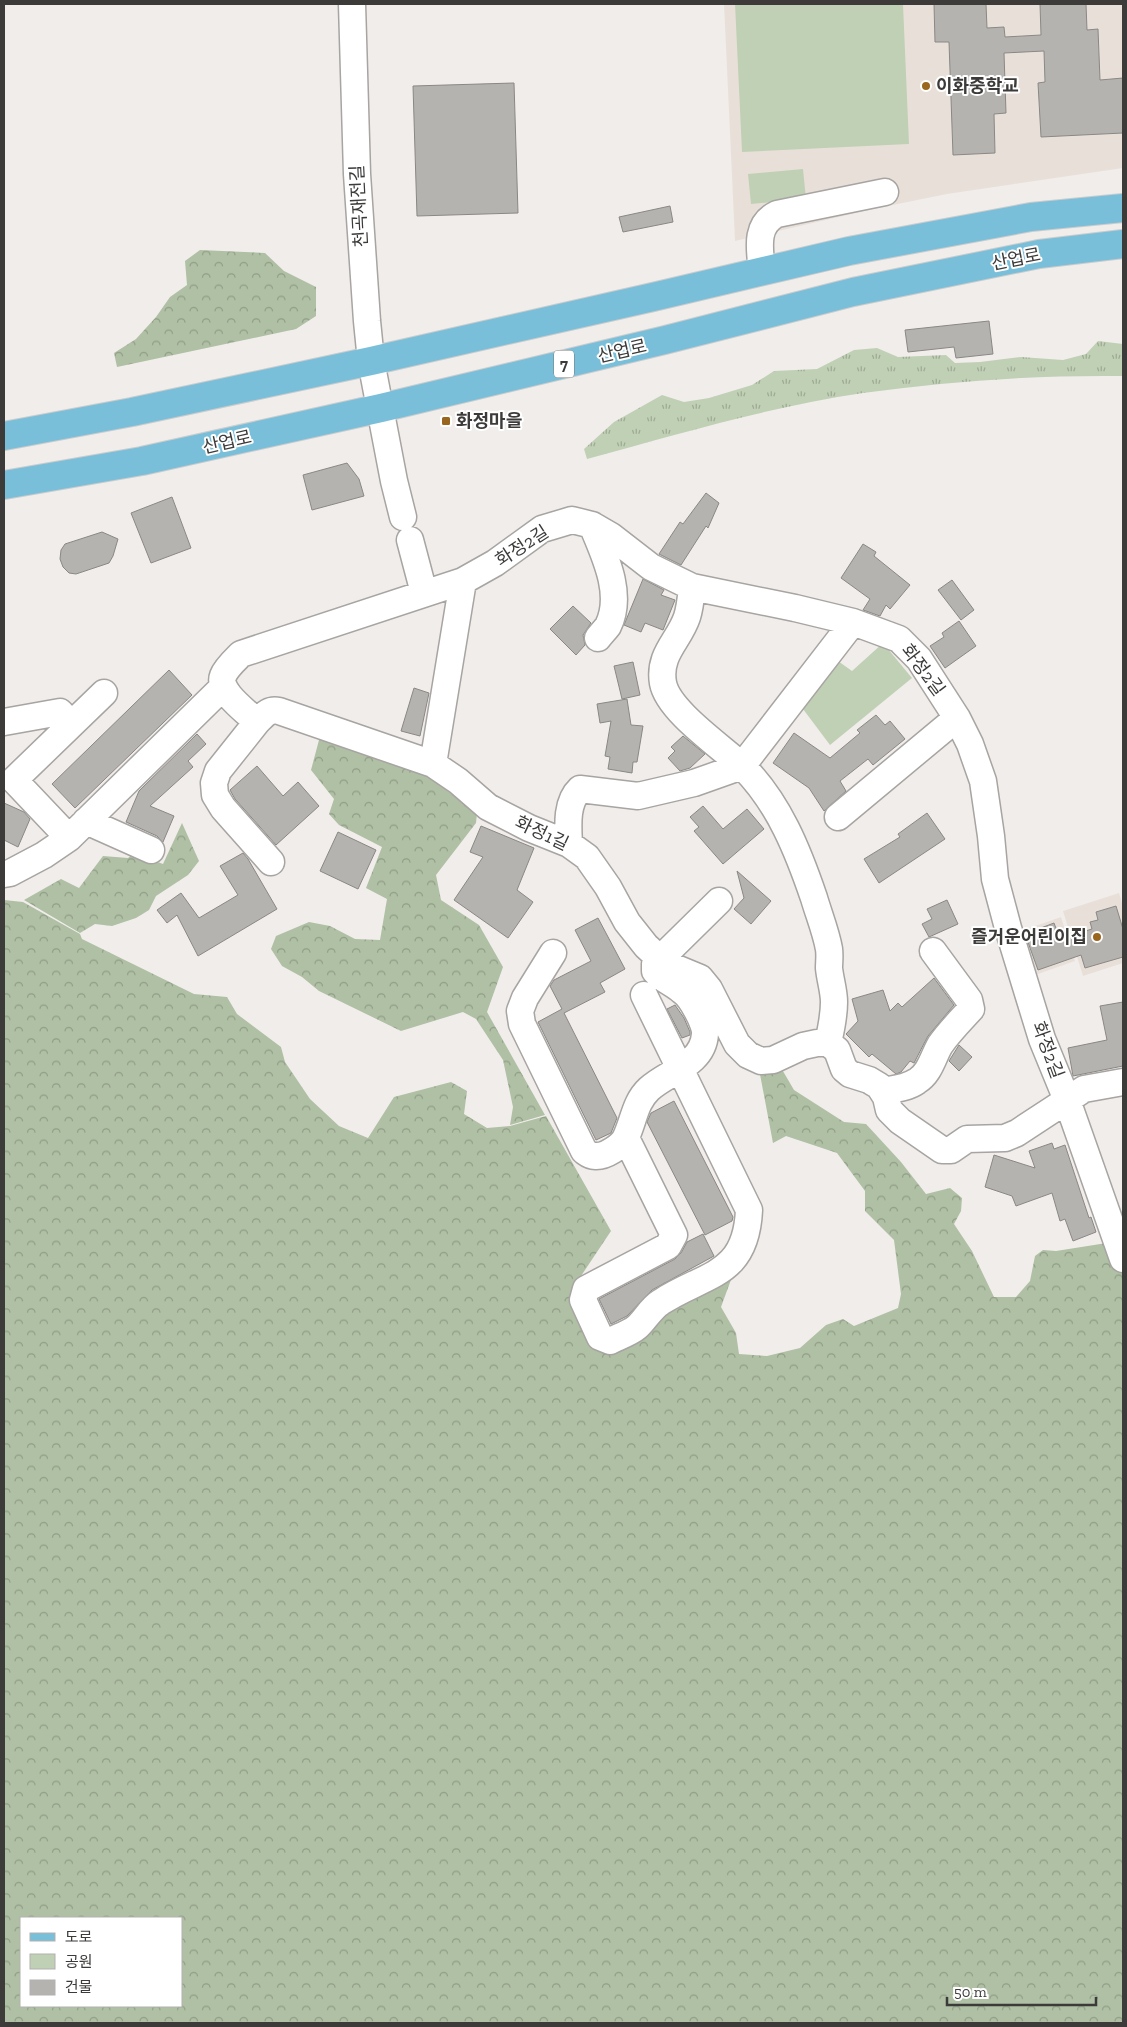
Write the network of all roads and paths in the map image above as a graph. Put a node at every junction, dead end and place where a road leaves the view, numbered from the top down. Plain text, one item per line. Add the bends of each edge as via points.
1 (352, 4) edge
2 (885, 192) dead end
3 (1123, 208) edge
4 (1123, 244) edge
5 (762, 271) junction
6 (372, 361) junction
7 (381, 408) junction
8 (9, 433) edge
9 (4, 486) edge
10 (592, 525) junction
11 (463, 580) junction
12 (692, 587) junction
13 (424, 594) junction
14 (853, 622) junction
15 (598, 638) dead end
16 (224, 687) junction
17 (104, 693) dead end
18 (957, 718) junction
19 (4, 722) edge
20 (257, 722) junction
21 (71, 724) junction
22 (433, 764) junction
23 (742, 766) junction
24 (9, 775) edge
25 (838, 817) dead end
26 (78, 829) junction
27 (569, 844) junction
28 (151, 850) dead end
29 (271, 862) dead end
30 (4, 874) edge
31 (719, 901) dead end
32 (933, 951) dead end
33 (553, 953) dead end
34 (660, 959) junction
35 (644, 995) dead end
36 (828, 1043) junction
37 (680, 1070) junction
38 (1123, 1082) edge
39 (884, 1091) junction
40 (1067, 1100) junction
41 (626, 1138) junction
42 (1123, 1259) edge

1 - 6 street, 천곡재전길 via 357,174
2 - 5 street via 769,218 760,238
3 - 5 main road via 1031,218 849,251
4 - 7 main road, 산업로 / 7 via 1039,254 852,292
5 - 6 main road
6 - 7 street, 천곡재전길
6 - 8 main road via 132,412
7 - 9 main road, 산업로 / 7 via 142,461
7 - 13 street, 천곡재전길 via 394,481
10 - 11 street, 화정2길 via 572,520 542,529 495,564
10 - 12 street, 화정2길 via 651,567
10 - 15 street via 605,558 614,597 608,626
11 - 13 street
11 - 22 street
12 - 14 street, 화정2길
12 - 23 street via 688,616 668,649 662,667 663,684 686,716
13 - 16 street via 240,654 224,674
14 - 18 street, 화정2길 via 899,639 919,659
14 - 23 street
16 - 20 street
16 - 26 street
17 - 21 street
18 - 25 street
18 - 40 street, 화정2길 via 983,781 995,879 1008,928 1042,1038
19 - 21 street via 60,712
20 - 22 street, 화정1길 via 267,712 280,711
20 - 29 street via 218,770 215,795
21 - 24 street
22 - 27 street, 화정1길 via 488,807
23 - 27 street via 694,784 638,796 580,789 573,796 568,824
23 - 36 street via 778,812 802,864 821,921 829,950 834,1000
24 - 26 street
26 - 28 street
26 - 30 street via 44,855
27 - 34 street, 화정1길 via 586,857 608,887 627,922
31 - 34 street
32 - 39 street via 969,1000 971,1009 949,1034 928,1071 919,1080 909,1086
33 - 41 street via 525,998 520,1011 522,1024 584,1151 600,1156 619,1146
34 - 36 street, 화정1길 via 700,978 737,1044 748,1055 761,1061 773,1060 803,1046
34 - 37 street via 655,964 655,971 690,998 704,1026 703,1044
35 - 37 street
36 - 39 street via 837,1050 844,1069
37 - 41 street via 650,1088 641,1098
37 - 41 street via 749,1210 748,1227 741,1246 722,1271 659,1303 636,1328 610,1341 600,1337 583,1300 586,1289 668,1246 674,1236
38 - 40 street, 화정2길 via 1084,1090
39 - 40 street via 889,1110 942,1150 952,1150 967,1139 1005,1138
40 - 42 street

